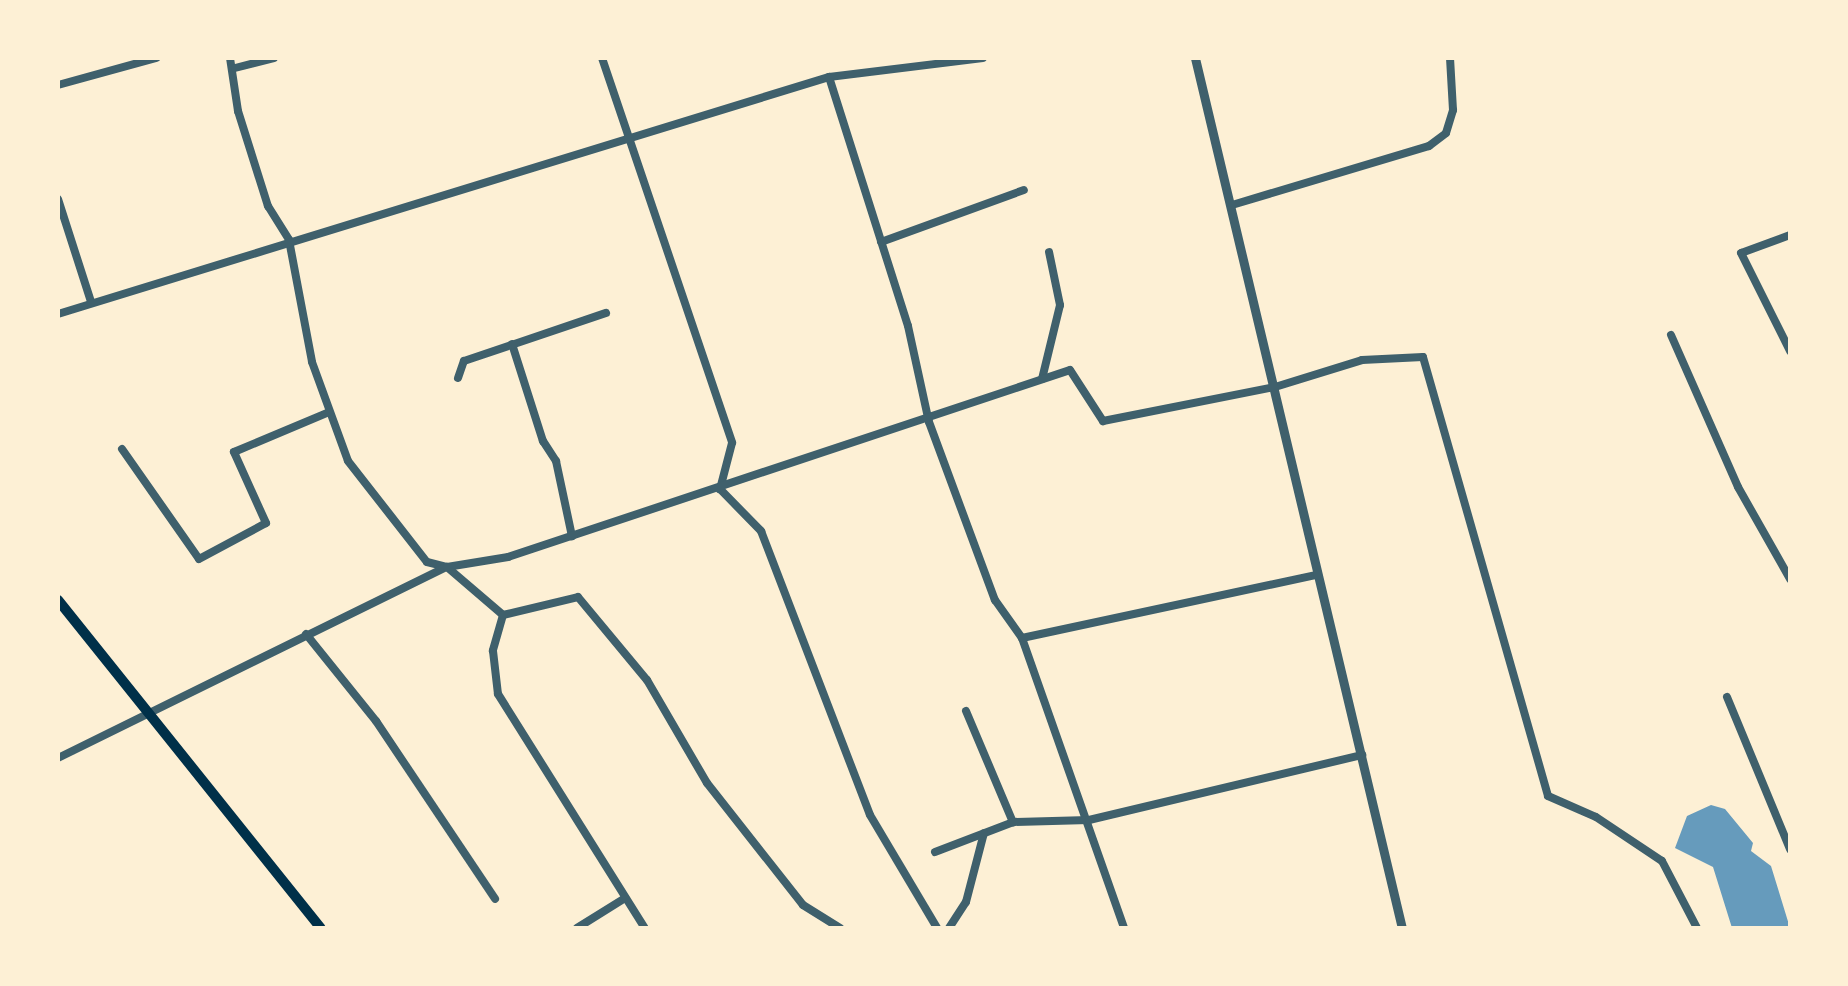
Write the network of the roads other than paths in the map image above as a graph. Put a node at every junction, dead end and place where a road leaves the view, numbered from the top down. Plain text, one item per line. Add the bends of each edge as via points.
1 (156, 58) edge
2 (230, 58) edge
3 (274, 58) edge
4 (602, 58) edge
5 (983, 58) edge
6 (1195, 58) edge
7 (1450, 58) edge
8 (864, 62) edge
9 (234, 68) junction
10 (829, 77) junction
11 (58, 85) edge
12 (629, 140) junction
13 (1024, 190) dead end
14 (58, 200) edge
15 (1232, 205) junction
16 (1790, 235) edge
17 (289, 240) junction
18 (881, 242) junction
19 (1049, 252) dead end
20 (91, 302) junction
21 (606, 313) dead end
22 (58, 314) edge
23 (1671, 335) dead end
24 (512, 344) junction
25 (1790, 351) edge
26 (458, 378) dead end
27 (1042, 380) junction
28 (1275, 386) junction
29 (330, 412) junction
30 (928, 422) junction
31 (122, 449) dead end
32 (720, 489) junction
33 (572, 536) junction
34 (447, 567) junction
35 (1787, 567) edge
36 (1315, 575) junction
37 (1790, 579) edge
38 (58, 600) edge
39 (503, 615) junction
40 (306, 634) junction
41 (1022, 638) junction
42 (1727, 697) dead end
43 (149, 708) junction
44 (966, 710) dead end
45 (1364, 754) junction
46 (58, 758) edge
47 (1088, 820) junction
48 (1013, 822) junction
49 (984, 833) junction
50 (1790, 849) edge
51 (935, 852) dead end
52 (625, 898) junction
53 (495, 899) dead end
54 (321, 928) edge
55 (576, 928) edge
56 (645, 928) edge
57 (840, 928) edge
58 (936, 928) edge
59 (949, 928) edge
60 (1124, 928) edge
61 (1402, 928) edge
62 (1697, 928) edge

1 - 11 street
2 - 9 street
3 - 9 street
4 - 12 street
5 - 8 street
6 - 15 street
7 - 15 street via 1453,110 1446,134 1430,146
8 - 10 street
9 - 17 street via 252,160
10 - 12 street
10 - 18 street
12 - 17 street
12 - 32 street via 732,443
13 - 18 street
14 - 20 street
15 - 28 street
16 - 25 street via 1741,253
17 - 20 street
17 - 29 street via 312,362
18 - 30 street
19 - 27 street via 1060,305
20 - 22 street
21 - 24 street
23 - 35 street via 1738,487
24 - 26 street via 464,362
24 - 33 street via 556,461
27 - 28 street via 1070,370 1103,421
27 - 30 street
28 - 36 street
28 - 62 street via 1362,360 1423,357 1548,796 1596,816 1662,861
29 - 31 street via 234,452 266,523 199,559
29 - 34 street via 348,461 428,562
30 - 32 street
30 - 41 street via 995,600
32 - 33 street
32 - 58 street via 761,531 870,815
33 - 34 street
34 - 39 street
34 - 40 street
35 - 37 street
36 - 41 street
36 - 45 street
38 - 43 main road
39 - 52 street via 493,651 498,694
39 - 57 street via 578,597 646,680 707,783 755,844 803,904
40 - 43 street
40 - 53 street via 376,721
41 - 47 street
42 - 50 street
43 - 46 street
43 - 54 main road
44 - 48 street
45 - 47 street
45 - 61 street
47 - 48 street
47 - 60 street
48 - 49 street
49 - 51 street
49 - 59 street via 966,902
52 - 55 street
52 - 56 street

